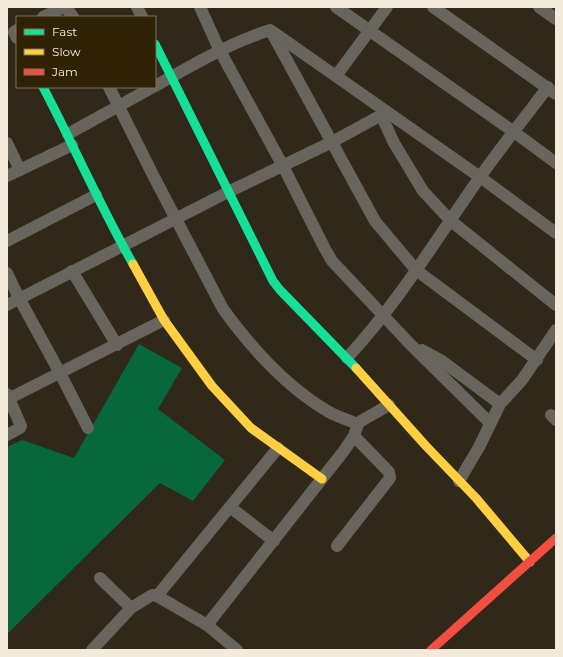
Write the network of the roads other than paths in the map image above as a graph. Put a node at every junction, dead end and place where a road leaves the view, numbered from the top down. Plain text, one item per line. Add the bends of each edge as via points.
1 (65, 7) edge
2 (137, 7) edge
3 (200, 7) edge
4 (336, 7) edge
5 (387, 7) edge
6 (433, 7) edge
7 (539, 7) edge
8 (46, 16) edge
9 (72, 16) edge
10 (142, 16) edge
11 (556, 18) edge
12 (270, 30) junction
13 (370, 30) junction
14 (156, 46) edge
15 (220, 51) junction
16 (336, 76) junction
17 (171, 77) junction
18 (156, 85) edge
19 (44, 88) edge
20 (110, 88) edge
21 (150, 88) edge
22 (552, 90) edge
23 (119, 105) junction
24 (384, 113) junction
25 (514, 132) junction
26 (70, 139) junction
27 (332, 142) junction
28 (7, 143) edge
29 (556, 163) edge
30 (282, 166) junction
31 (20, 170) junction
32 (7, 176) edge
33 (480, 177) junction
34 (228, 192) junction
35 (96, 195) junction
36 (176, 219) junction
37 (451, 221) junction
38 (556, 234) edge
39 (7, 241) edge
40 (122, 245) junction
41 (72, 270) junction
42 (416, 270) junction
43 (7, 273) edge
44 (19, 298) junction
45 (7, 305) edge
46 (556, 305) edge
47 (384, 315) junction
48 (164, 320) junction
49 (556, 330) edge
50 (410, 344) junction
51 (117, 345) junction
52 (347, 358) junction
53 (537, 360) junction
54 (60, 373) junction
55 (458, 373) junction
56 (445, 379) junction
57 (8, 396) edge
58 (500, 404) junction
59 (389, 405) junction
60 (490, 423) junction
61 (358, 424) junction
62 (88, 428) dead end
63 (7, 435) edge
64 (354, 436) junction
65 (278, 448) junction
66 (322, 479) junction
67 (462, 483) junction
68 (230, 507) junction
69 (556, 538) edge
70 (274, 541) junction
71 (337, 546) dead end
72 (530, 562) junction
73 (100, 578) dead end
74 (157, 596) junction
75 (131, 608) junction
76 (207, 625) junction
77 (92, 650) edge
78 (237, 650) edge
79 (431, 650) edge

1 - 8 street
1 - 9 street
2 - 10 street
3 - 15 street
4 - 13 street
5 - 13 street
6 - 22 street
7 - 11 street
12 - 15 street
12 - 16 street
12 - 27 street
13 - 16 street
13 - 25 street
14 - 17 street
15 - 17 street
15 - 30 street
16 - 24 street
17 - 18 street
17 - 34 street
19 - 26 street
20 - 23 street
21 - 23 street
22 - 25 street
23 - 26 street
23 - 36 street
24 - 27 street
24 - 33 street
24 - 37 street via 394,143 423,191
25 - 29 street
25 - 33 street
26 - 31 street
26 - 35 street
27 - 30 street
27 - 42 street via 375,221
28 - 31 street
30 - 34 street
30 - 47 street via 332,261
31 - 32 street
33 - 37 street
33 - 38 street
34 - 36 street
34 - 52 street via 273,282
35 - 39 street
35 - 40 street
36 - 40 street
36 - 61 street via 223,308 255,349 303,395 330,413
37 - 42 street
37 - 46 street
40 - 41 street
40 - 48 street
41 - 44 street
41 - 51 street
42 - 47 street
42 - 53 street
43 - 44 street
44 - 45 street
44 - 54 street
47 - 50 street
47 - 52 street
48 - 51 street
48 - 65 street via 212,386 251,428
49 - 53 street
50 - 55 street
50 - 56 street
51 - 54 street
52 - 59 street
53 - 58 street
54 - 57 street
54 - 62 street
55 - 56 street
55 - 58 street
56 - 60 street
57 - 63 street via 20,428
58 - 60 street
59 - 61 street
59 - 67 street
60 - 67 street
61 - 64 street
64 - 66 street
64 - 71 street via 388,472 390,478
65 - 66 street
65 - 68 street
66 - 70 street
67 - 72 street
68 - 70 street
68 - 74 street
69 - 72 street
70 - 76 street
72 - 79 street
73 - 75 street
74 - 75 street via 152,595
74 - 76 street
75 - 77 street
76 - 78 street

